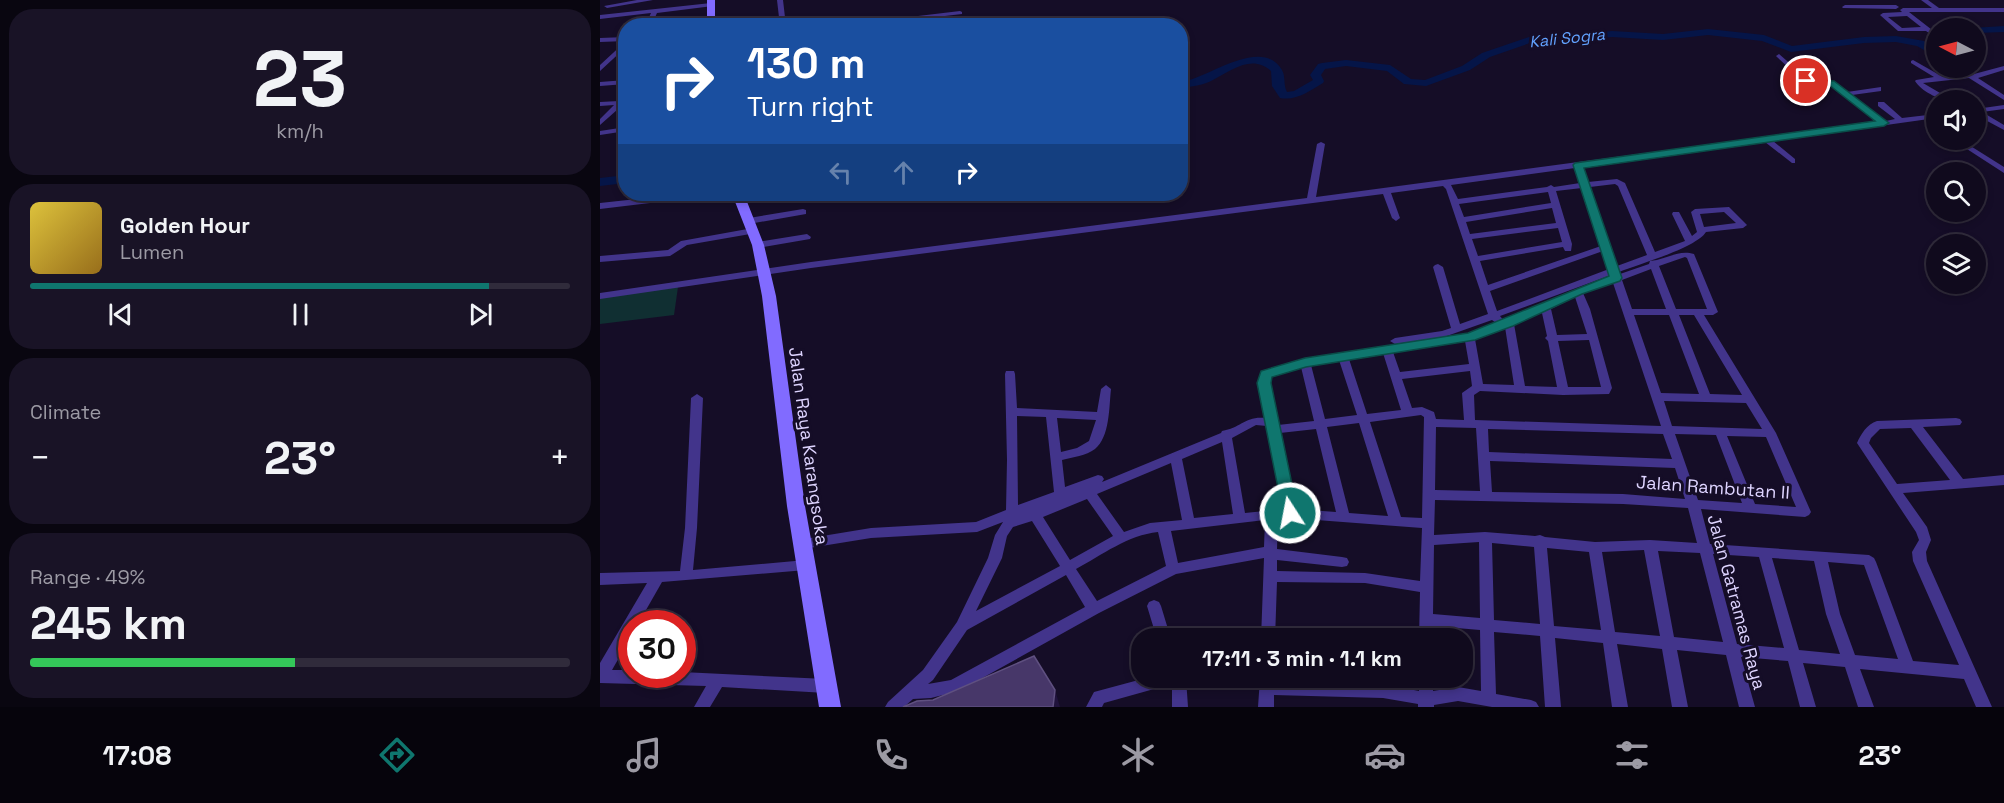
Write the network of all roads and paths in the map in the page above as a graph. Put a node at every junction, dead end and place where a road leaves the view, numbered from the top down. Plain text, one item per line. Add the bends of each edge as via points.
1 (650, 0) edge
2 (780, 0) edge
3 (1924, 0) edge
4 (711, 2) edge
5 (613, 5) dead end
6 (1845, 7) dead end
7 (1938, 10) junction
8 (2003, 10) edge
9 (655, 11) junction
10 (1905, 12) junction
11 (960, 13) dead end
12 (600, 17) edge
13 (652, 18) edge
14 (711, 18) edge
15 (782, 18) edge
16 (913, 18) edge
17 (1926, 29) joint
18 (600, 40) edge
19 (618, 41) edge
20 (618, 50) edge
21 (1779, 56) dead end
22 (1913, 62) dead end
23 (2004, 68) edge
24 (600, 69) edge
25 (1926, 70) edge
26 (1986, 72) edge
27 (1940, 78) edge
28 (1975, 78) edge
29 (618, 83) edge
30 (600, 84) edge
31 (1878, 89) dead end
32 (1932, 90) edge
33 (1847, 94) junction
34 (2004, 98) edge
35 (618, 102) edge
36 (600, 104) edge
37 (1881, 104) dead end
38 (618, 105) edge
39 (2004, 107) edge
40 (1986, 110) edge
41 (1926, 117) edge
42 (1986, 117) edge
43 (1921, 118) junction
44 (602, 119) edge
45 (1901, 121) junction
46 (1926, 121) edge
47 (1884, 123) junction
48 (2004, 128) edge
49 (618, 130) edge
50 (600, 133) edge
51 (1766, 139) junction
52 (1320, 144) dead end
53 (1972, 150) edge
54 (1792, 161) dead end
55 (1578, 165) junction
56 (2004, 171) edge
57 (1445, 183) junction
58 (1585, 183) junction
59 (1551, 188) junction
60 (1386, 190) junction
61 (1311, 200) junction
62 (642, 201) edge
63 (741, 201) edge
64 (1454, 202) junction
65 (1556, 205) junction
66 (600, 206) edge
67 (803, 212) dead end
68 (1676, 214) dead end
69 (1396, 218) dead end
70 (1461, 220) junction
71 (1561, 225) junction
72 (1702, 230) junction
73 (754, 232) junction
74 (807, 237) dead end
75 (1467, 237) junction
76 (1690, 242) junction
77 (1567, 244) junction
78 (1606, 247) junction
79 (1570, 258) junction
80 (600, 259) edge
81 (1474, 259) junction
82 (1653, 260) junction
83 (1438, 267) dead end
84 (763, 272) junction
85 (1614, 274) junction
86 (1484, 290) junction
87 (1578, 292) junction
88 (600, 296) edge
89 (1546, 308) junction
90 (1628, 312) junction
91 (1672, 312) junction
92 (1698, 313) junction
93 (1494, 316) junction
94 (1506, 324) junction
95 (1456, 328) junction
96 (1470, 337) junction
97 (1592, 337) junction
98 (1550, 338) junction
99 (1383, 346) junction
100 (1343, 356) junction
101 (1305, 362) junction
102 (1474, 367) junction
103 (1010, 374) dead end
104 (1395, 376) junction
105 (1478, 387) junction
106 (1106, 389) dead end
107 (1520, 389) junction
108 (1563, 392) junction
109 (1658, 397) junction
110 (1706, 397) junction
111 (697, 398) dead end
112 (1749, 399) junction
113 (1012, 412) junction
114 (1052, 414) junction
115 (1408, 414) junction
116 (1102, 416) junction
117 (1364, 419) junction
118 (1956, 422) dead end
119 (1318, 423) junction
120 (1431, 423) junction
121 (1476, 424) junction
122 (1914, 424) junction
123 (1272, 426) junction
124 (1669, 430) junction
125 (1720, 432) junction
126 (1226, 434) junction
127 (1770, 434) junction
128 (1175, 456) junction
129 (1483, 456) junction
130 (1057, 457) junction
131 (1680, 464) junction
132 (1098, 479) dead end
133 (2004, 480) edge
134 (1960, 484) junction
135 (1086, 489) junction
136 (1894, 489) junction
137 (1060, 494) junction
138 (1429, 495) junction
139 (1486, 495) junction
140 (1693, 504) junction
141 (1750, 507) junction
142 (1290, 513) junction
143 (1272, 514) junction
144 (1035, 515) junction
145 (1010, 518) junction
146 (1344, 518) junction
147 (1240, 519) junction
148 (1396, 520) junction
149 (1189, 524) junction
150 (1429, 524) junction
151 (1163, 526) junction
152 (1485, 537) junction
153 (1120, 538) junction
154 (1429, 540) junction
155 (1540, 540) junction
156 (803, 544) junction
157 (1650, 545) junction
158 (1595, 547) junction
159 (1705, 549) junction
160 (1764, 552) junction
161 (1271, 553) junction
162 (1820, 557) junction
163 (1342, 561) dead end
164 (806, 565) junction
165 (1070, 567) junction
166 (1173, 569) junction
167 (686, 576) junction
168 (1270, 576) junction
169 (658, 577) junction
170 (600, 579) edge
171 (1426, 587) junction
172 (1154, 606) dead end
173 (1094, 609) junction
174 (1426, 619) junction
175 (1489, 625) junction
176 (962, 626) junction
177 (1161, 628) edge
178 (1268, 628) edge
179 (1426, 628) edge
180 (1548, 631) junction
181 (1610, 638) junction
182 (1667, 643) junction
183 (1731, 650) junction
184 (1795, 656) junction
185 (1850, 661) junction
186 (1908, 667) junction
187 (1969, 673) junction
188 (600, 676) edge
189 (717, 681) junction
190 (826, 686) junction
191 (1134, 688) edge
192 (1179, 688) edge
193 (1267, 688) edge
194 (1340, 688) edge
195 (912, 692) junction
196 (1494, 702) edge
197 (1426, 703) edge
198 (702, 707) edge
199 (830, 707) edge
200 (893, 707) edge
201 (1094, 707) edge
202 (1180, 707) edge
203 (1266, 707) edge
204 (1531, 707) edge
205 (1553, 707) edge
206 (1620, 707) edge
207 (1680, 707) edge
208 (1747, 707) edge
209 (1808, 707) edge
210 (1866, 707) edge
211 (1984, 707) edge

1 - 5 street
2 - 15 street
3 - 7 street
4 - 9 street
4 - 14 main road
6 - 10 street via 1896,7
7 - 8 street
7 - 10 street
9 - 12 street
9 - 13 street
10 - 17 street
10 - 17 street via 1883,15 1900,30
11 - 16 street
18 - 19 street
20 - 24 street
21 - 33 street via 1807,82 1831,82
22 - 25 street
23 - 26 street
27 - 32 street via 1918,81
28 - 34 street
29 - 30 street
31 - 33 street
33 - 47 street
35 - 36 street
37 - 45 street
38 - 44 street
39 - 40 street
41 - 43 street
42 - 48 street
43 - 45 street
43 - 46 street
45 - 47 street
47 - 51 street
49 - 50 street
51 - 54 street
51 - 55 street
52 - 61 street
53 - 56 street
55 - 57 street
55 - 58 street, Jalan Gatramas Raya
57 - 60 street
57 - 64 street
58 - 59 street
58 - 78 street, Jalan Gatramas Raya
58 - 82 street via 1620,182
59 - 64 street
59 - 65 street
60 - 61 street
60 - 69 street
61 - 84 street
62 - 66 street
63 - 73 main road, Jalan Raya Karangsoka
64 - 70 street
65 - 70 street
65 - 71 street
67 - 73 street
68 - 76 street
70 - 75 street
71 - 75 street
71 - 77 street
72 - 72 street via 1741,226 1743,225 1726,208 1695,212
72 - 76 street
73 - 74 street
73 - 80 street via 684,243 670,253
73 - 84 main road, Jalan Raya Karangsoka
75 - 81 street
76 - 82 street
77 - 79 street
77 - 81 street
78 - 79 street
78 - 85 street, Jalan Gatramas Raya
79 - 86 street
81 - 86 street
82 - 85 street
82 - 91 street
82 - 92 street via 1691,256 1713,309
83 - 95 street
84 - 88 street
84 - 156 main road, Jalan Raya Karangsoka
85 - 87 street
85 - 90 street, Jalan Gatramas Raya
85 - 93 street
86 - 93 street
87 - 89 street
87 - 97 street
89 - 94 street
89 - 98 street
90 - 91 street
90 - 109 street, Jalan Gatramas Raya
91 - 92 street
91 - 110 street
92 - 112 street, Jalan Rambutan II
93 - 94 street
93 - 95 street
94 - 96 street
94 - 107 street
95 - 99 street
96 - 99 street
96 - 102 street
97 - 98 street
97 - 108 street via 1607,388
98 - 108 street
99 - 100 street
99 - 104 street
100 - 101 street
100 - 117 street
101 - 119 street
101 - 123 street via 1266,375
102 - 104 street
102 - 105 street
103 - 113 street
104 - 115 street
105 - 107 street
105 - 121 street via 1468,393
106 - 116 street
107 - 108 street
109 - 110 street
109 - 124 street, Jalan Gatramas Raya
110 - 112 street
111 - 167 street
112 - 127 street, Jalan Rambutan II
113 - 114 street
113 - 145 street
114 - 116 street
114 - 130 street
115 - 117 street
115 - 120 street via 1426,412
116 - 130 street via 1091,446
117 - 119 street
117 - 148 street
118 - 122 street
119 - 123 street
119 - 146 street
120 - 121 street
120 - 138 street
121 - 124 street
121 - 129 street
122 - 134 street
122 - 136 street via 1877,425 1863,443
123 - 126 street via 1254,421
123 - 142 street
124 - 125 street
124 - 131 street, Jalan Gatramas Raya
125 - 127 street
125 - 141 street
126 - 128 street
126 - 147 street
127 - 141 street, Jalan Rambutan II via 1805,512
128 - 135 street
128 - 149 street
129 - 131 street
129 - 139 street
130 - 137 street
131 - 140 street, Jalan Gatramas Raya
132 - 135 street
133 - 134 street
134 - 136 street
135 - 137 street
135 - 144 street
135 - 153 street
136 - 187 street via 1922,531 1925,540 1919,552 1920,561
137 - 145 street
138 - 139 street, Jalan Rambutan II
138 - 150 street
139 - 140 street, Jalan Rambutan II
140 - 141 street, Jalan Rambutan II
140 - 159 street, Jalan Gatramas Raya
142 - 143 street
142 - 146 street
143 - 147 street
143 - 161 street
144 - 145 street
144 - 165 street
145 - 156 street via 977,527 879,532
145 - 176 street
146 - 148 street
147 - 149 street
148 - 150 street
149 - 151 street
150 - 154 street
151 - 153 street
151 - 166 street
152 - 154 street
152 - 155 street
152 - 175 street
153 - 165 street
154 - 171 street
155 - 158 street
155 - 180 street
156 - 164 main road, Jalan Raya Karangsoka
157 - 158 street
157 - 159 street
157 - 182 street
158 - 181 street
159 - 160 street
159 - 183 street, Jalan Gatramas Raya
160 - 162 street
160 - 184 street
161 - 163 street
161 - 166 street
161 - 168 street
162 - 185 street via 1833,614
162 - 186 street via 1869,562
164 - 167 street
164 - 190 main road, Jalan Raya Karangsoka
165 - 173 street
165 - 176 street
166 - 173 street
167 - 169 street
168 - 171 street via 1365,578
168 - 178 street
169 - 170 street
169 - 188 street
171 - 174 street
172 - 177 street
173 - 195 street via 954,686
174 - 175 street
174 - 179 street
175 - 180 street
175 - 196 street
176 - 195 street
180 - 181 street
180 - 205 street
181 - 182 street
181 - 206 street
182 - 183 street
182 - 207 street
183 - 184 street
183 - 208 street, Jalan Gatramas Raya
184 - 185 street
184 - 209 street
185 - 186 street
185 - 210 street
186 - 187 street
187 - 211 street
188 - 189 street
189 - 190 street
189 - 198 street
190 - 199 main road, Jalan Raya Karangsoka
191 - 201 street via 1100,697
192 - 202 street
193 - 203 street
194 - 197 street via 1383,691
195 - 200 street
196 - 197 street via 1458,694
196 - 204 street

